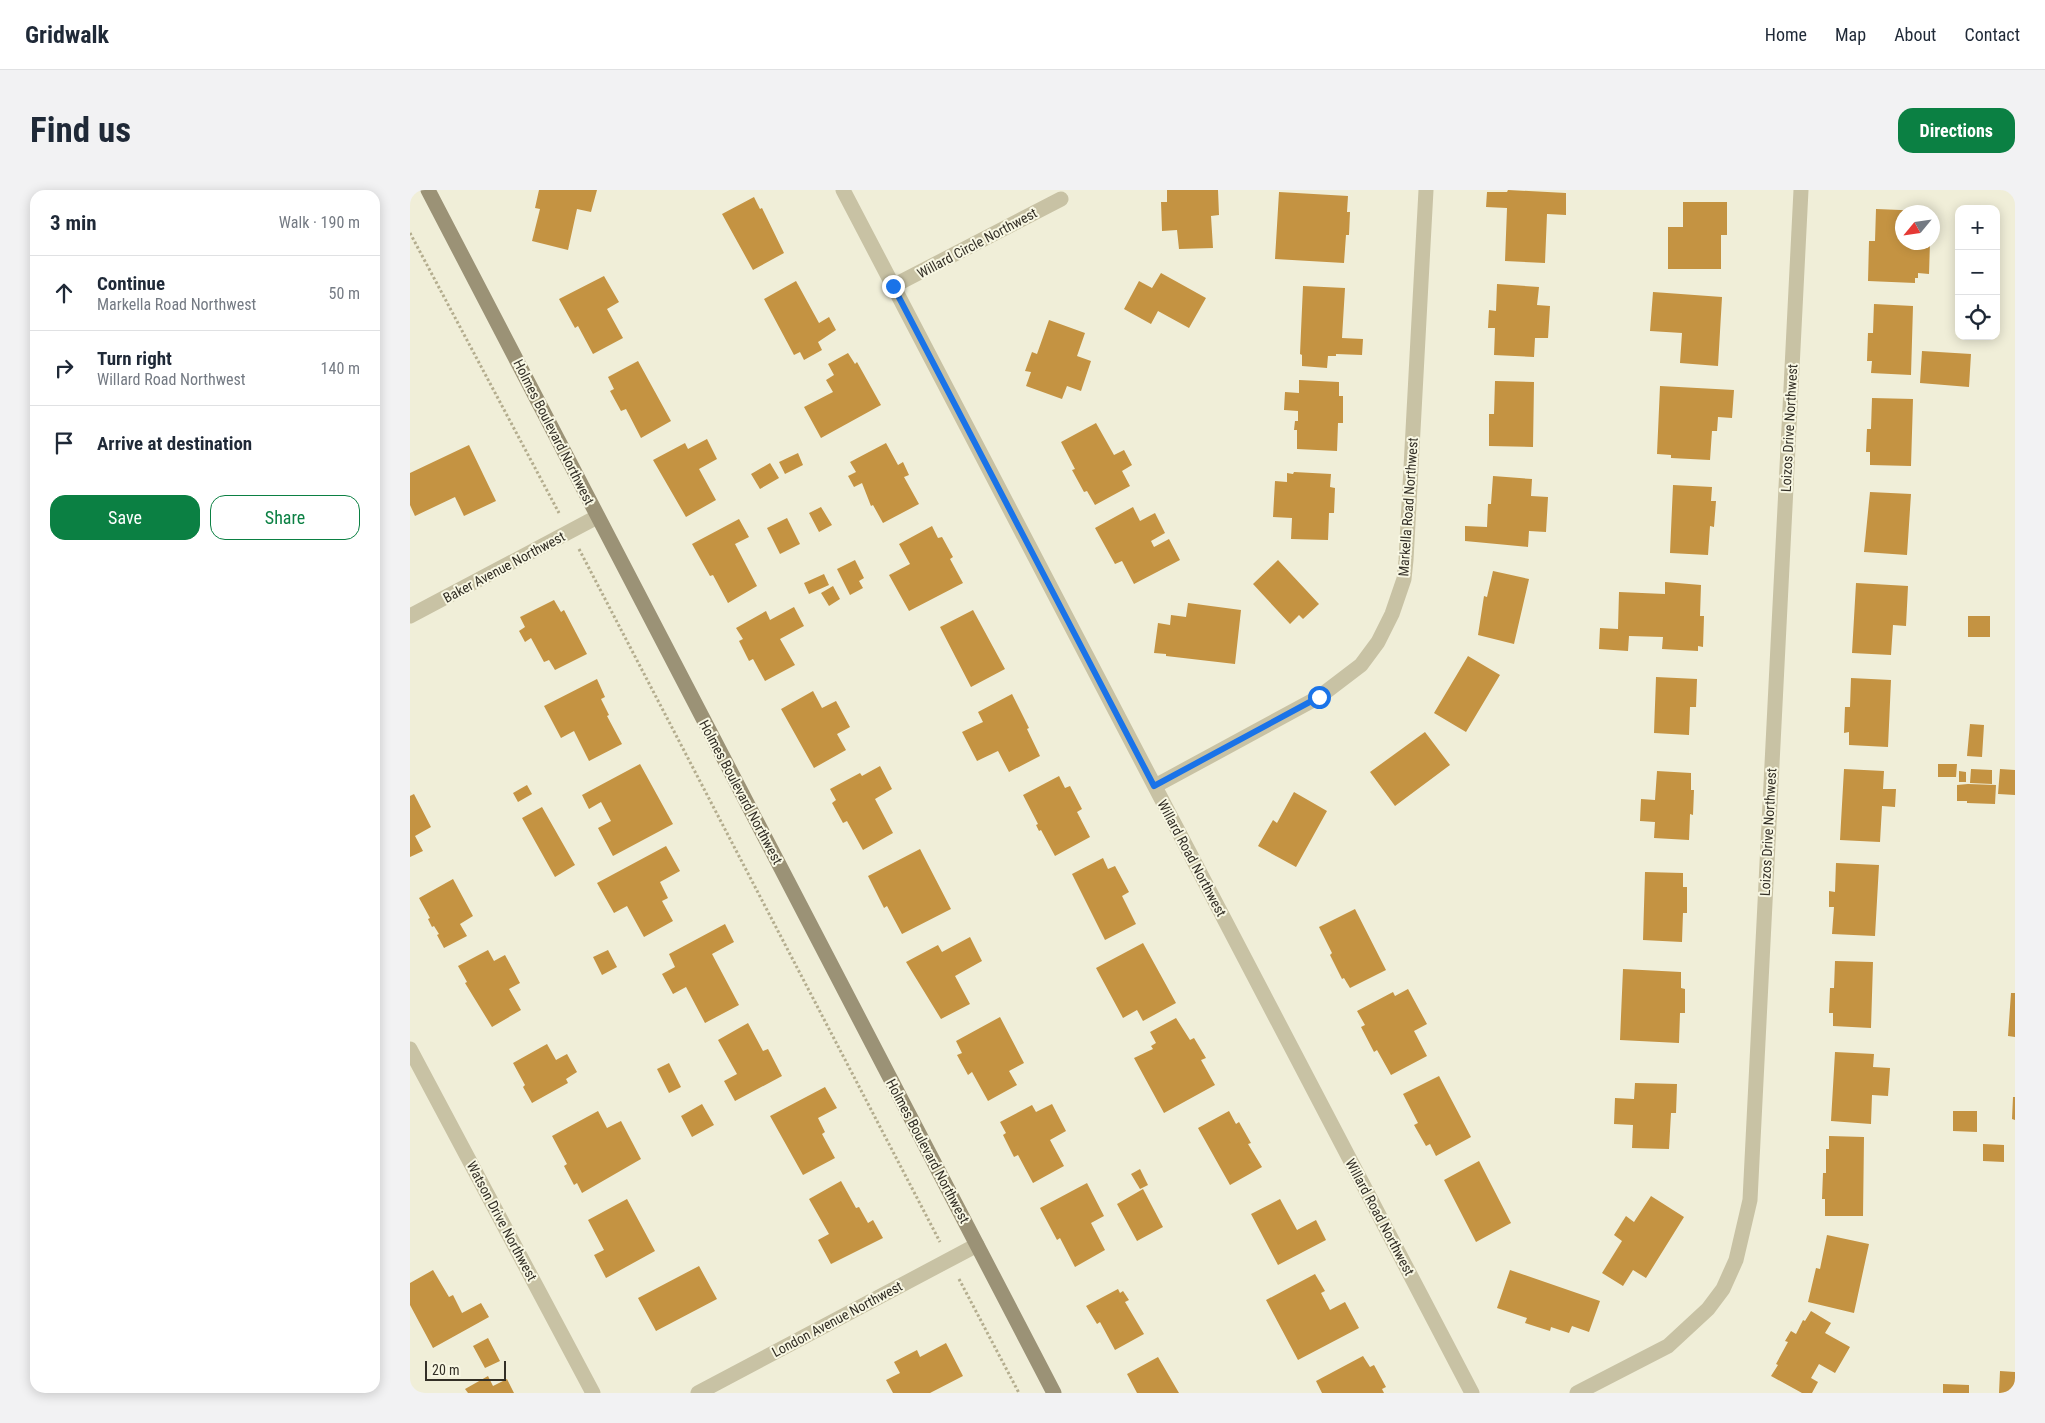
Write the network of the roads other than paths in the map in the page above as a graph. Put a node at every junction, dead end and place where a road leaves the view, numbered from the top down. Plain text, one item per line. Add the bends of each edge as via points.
1 (428, 190) edge
2 (843, 190) edge
3 (1426, 190) edge
4 (1801, 190) edge
5 (1061, 199) dead end
6 (893, 286) junction
7 (597, 517) junction
8 (410, 616) edge
9 (1154, 786) junction
10 (410, 1049) edge
11 (416, 1076) edge
12 (977, 1245) junction
13 (593, 1393) edge
14 (698, 1393) edge
15 (1054, 1393) edge
16 (1472, 1393) edge
17 (1577, 1393) edge

1 - 7 street, Holmes Boulevard Northwest
2 - 6 street, Willard Road Northwest
3 - 9 street, Markella Road Northwest via 1406,560 1404,579 1392,614 1378,642 1361,665 1319,697
4 - 17 street, Loizos Drive Northwest via 1750,1200 1736,1260 1723,1289 1708,1308 1668,1346
5 - 6 street, Willard Circle Northwest
6 - 9 street, Willard Road Northwest
7 - 8 street, Baker Avenue Northwest
7 - 12 street, Holmes Boulevard Northwest
9 - 16 street, Willard Road Northwest
10 - 11 street, Watson Drive Northwest
11 - 13 street, Watson Drive Northwest
12 - 14 street, London Avenue Northwest
12 - 15 street, Holmes Boulevard Northwest

